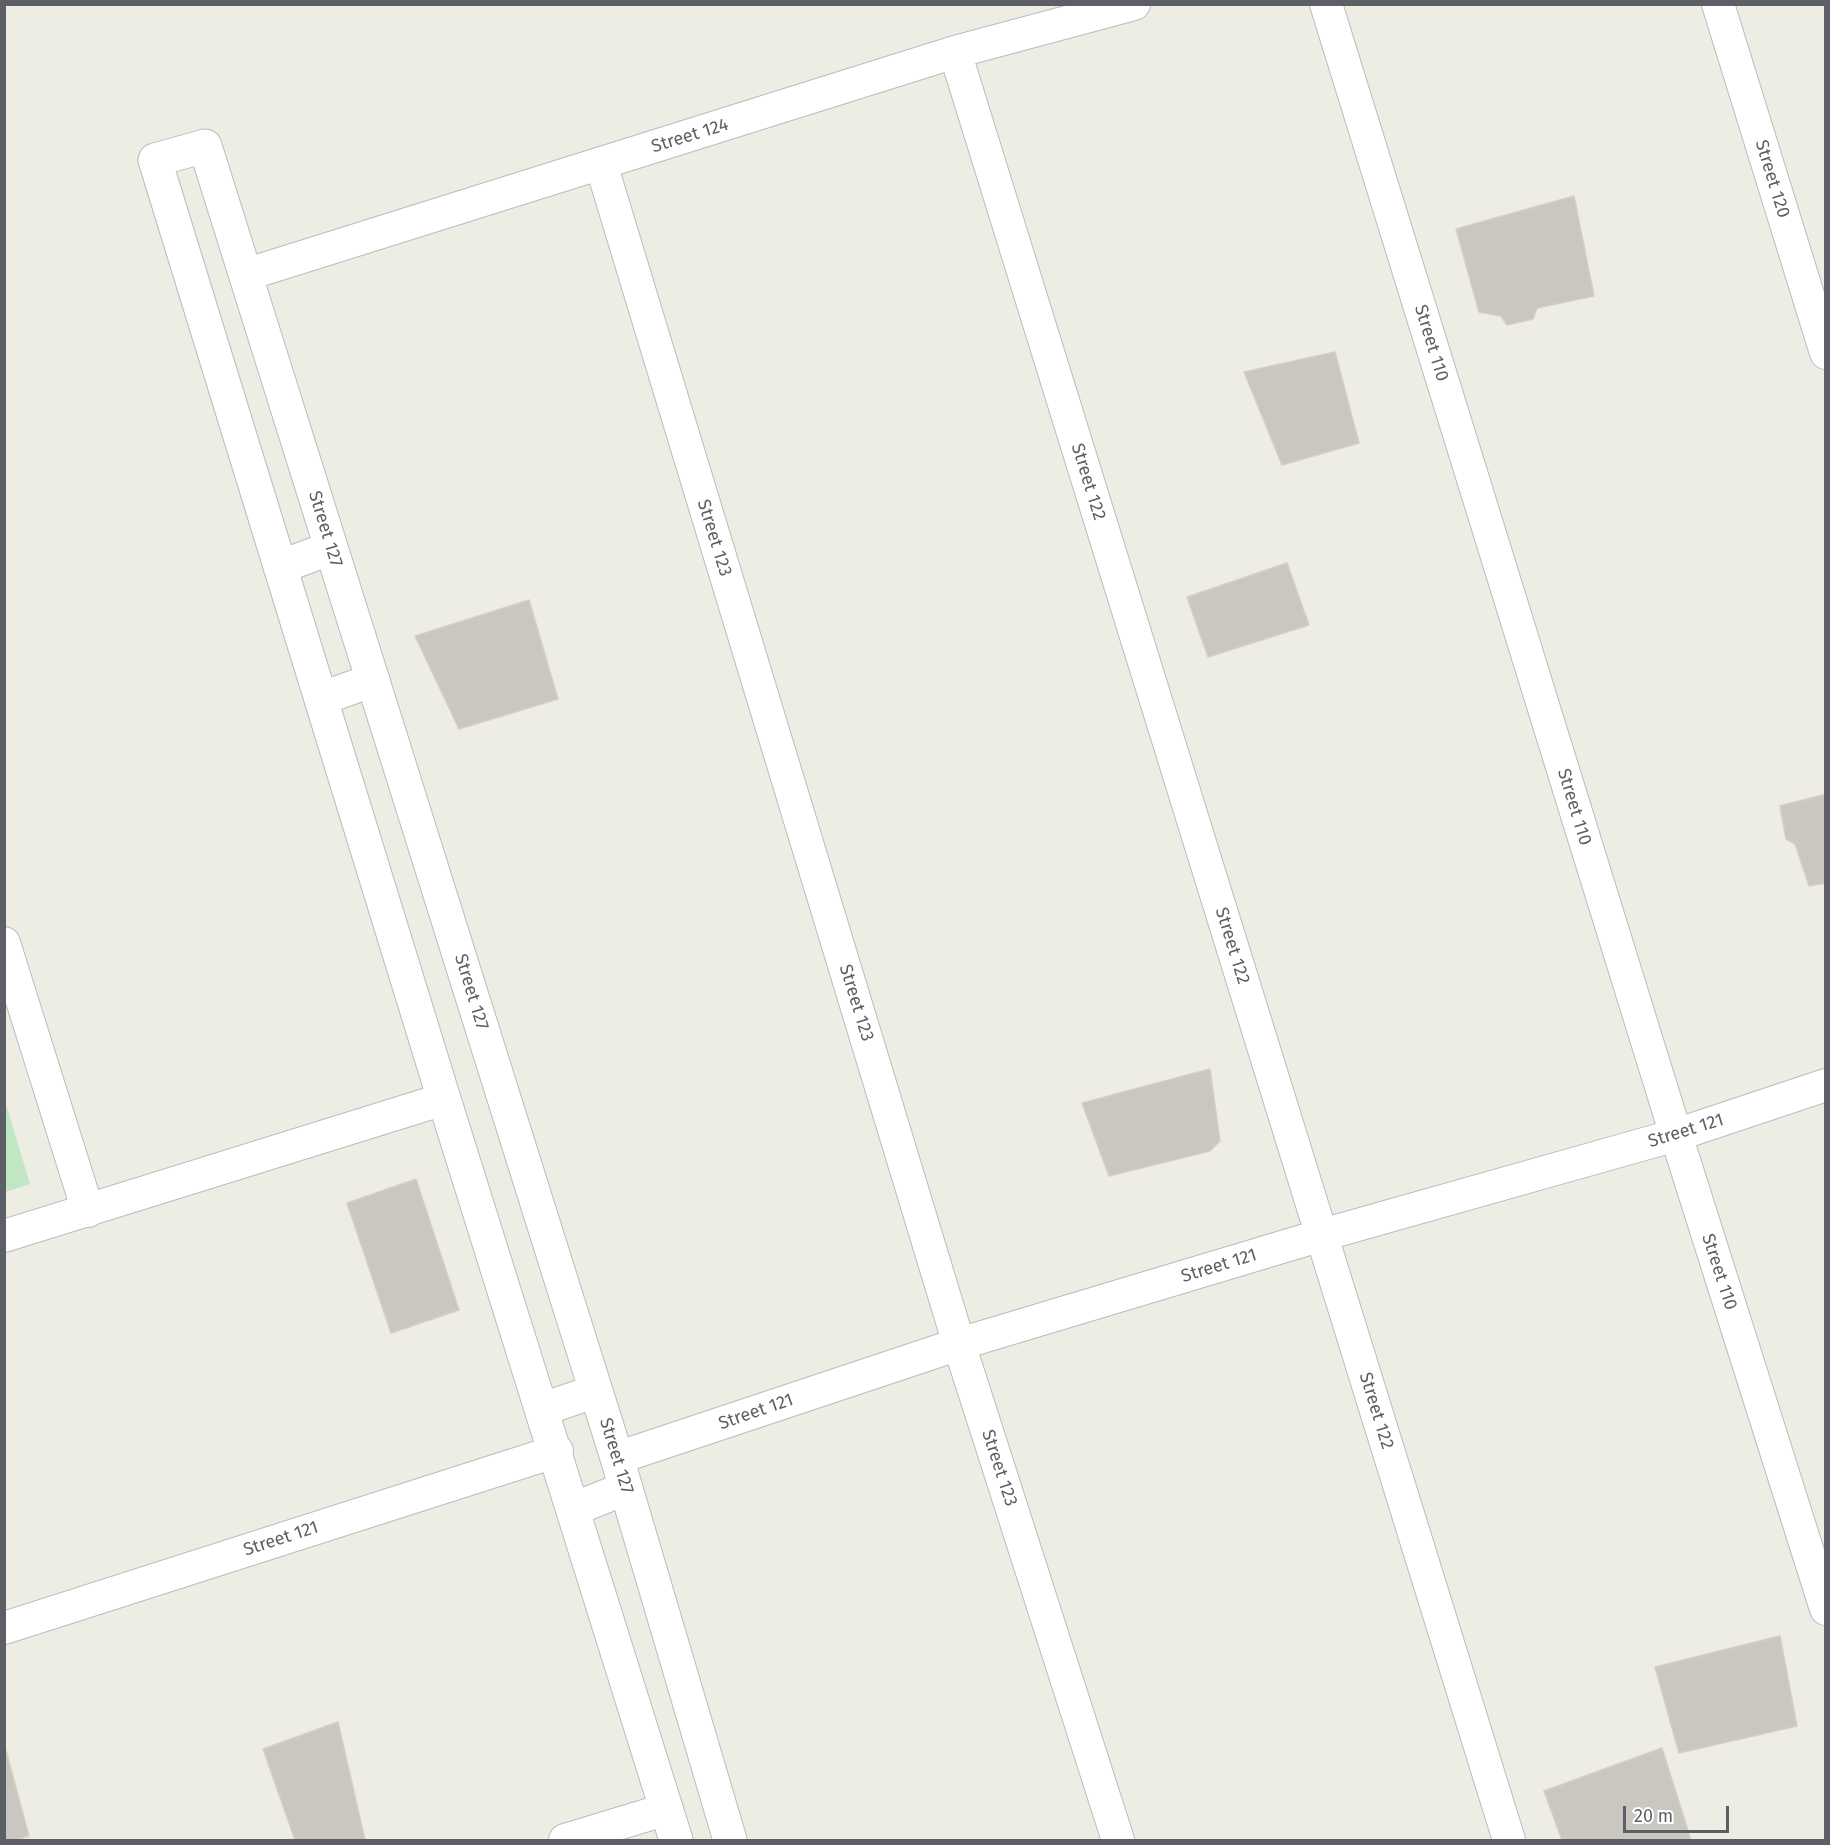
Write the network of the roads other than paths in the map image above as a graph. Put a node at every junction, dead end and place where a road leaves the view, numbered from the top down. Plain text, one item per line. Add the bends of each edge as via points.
1 (1134, 4) edge
2 (1326, 4) edge
3 (1718, 4) edge
4 (955, 52) junction
5 (601, 164) junction
6 (248, 274) junction
7 (1826, 353) edge
8 (331, 548) junction
9 (280, 567) junction
10 (373, 680) junction
11 (323, 698) junction
12 (4, 943) edge
13 (1826, 1085) edge
14 (444, 1099) junction
15 (1676, 1136) junction
16 (88, 1211) junction
17 (1322, 1235) junction
18 (4, 1236) edge
19 (959, 1344) junction
20 (596, 1391) junction
21 (543, 1409) junction
22 (556, 1451) junction
23 (621, 1473) junction
24 (574, 1509) junction
25 (1826, 1609) edge
26 (4, 1628) edge
27 (667, 1809) junction
28 (565, 1840) edge
29 (676, 1840) edge
30 (730, 1840) edge
31 (1118, 1840) edge
32 (1509, 1840) edge

1 - 4 street, Street 124
2 - 15 street, Street 110
3 - 7 street, Street 120
4 - 5 street, Street 124
4 - 17 street, Street 122
5 - 6 street, Street 124
5 - 19 street, Street 123
6 - 8 street, Street 127
6 - 9 street, Street 127 via 206,146 155,160
8 - 9 street
8 - 10 street, Street 127
9 - 11 street
10 - 11 street
10 - 20 street, Street 127
11 - 14 street
12 - 16 street
13 - 15 street, Street 121
14 - 16 street
14 - 21 street
15 - 17 street, Street 121
15 - 25 street, Street 110
16 - 18 street
17 - 19 street, Street 121
17 - 32 street, Street 122
19 - 23 street, Street 121
19 - 31 street, Street 123
20 - 21 street
20 - 23 street, Street 127
21 - 22 street
22 - 24 street
22 - 26 street, Street 121
23 - 24 street
23 - 30 street, Street 127
24 - 27 street
27 - 28 street
27 - 29 street

